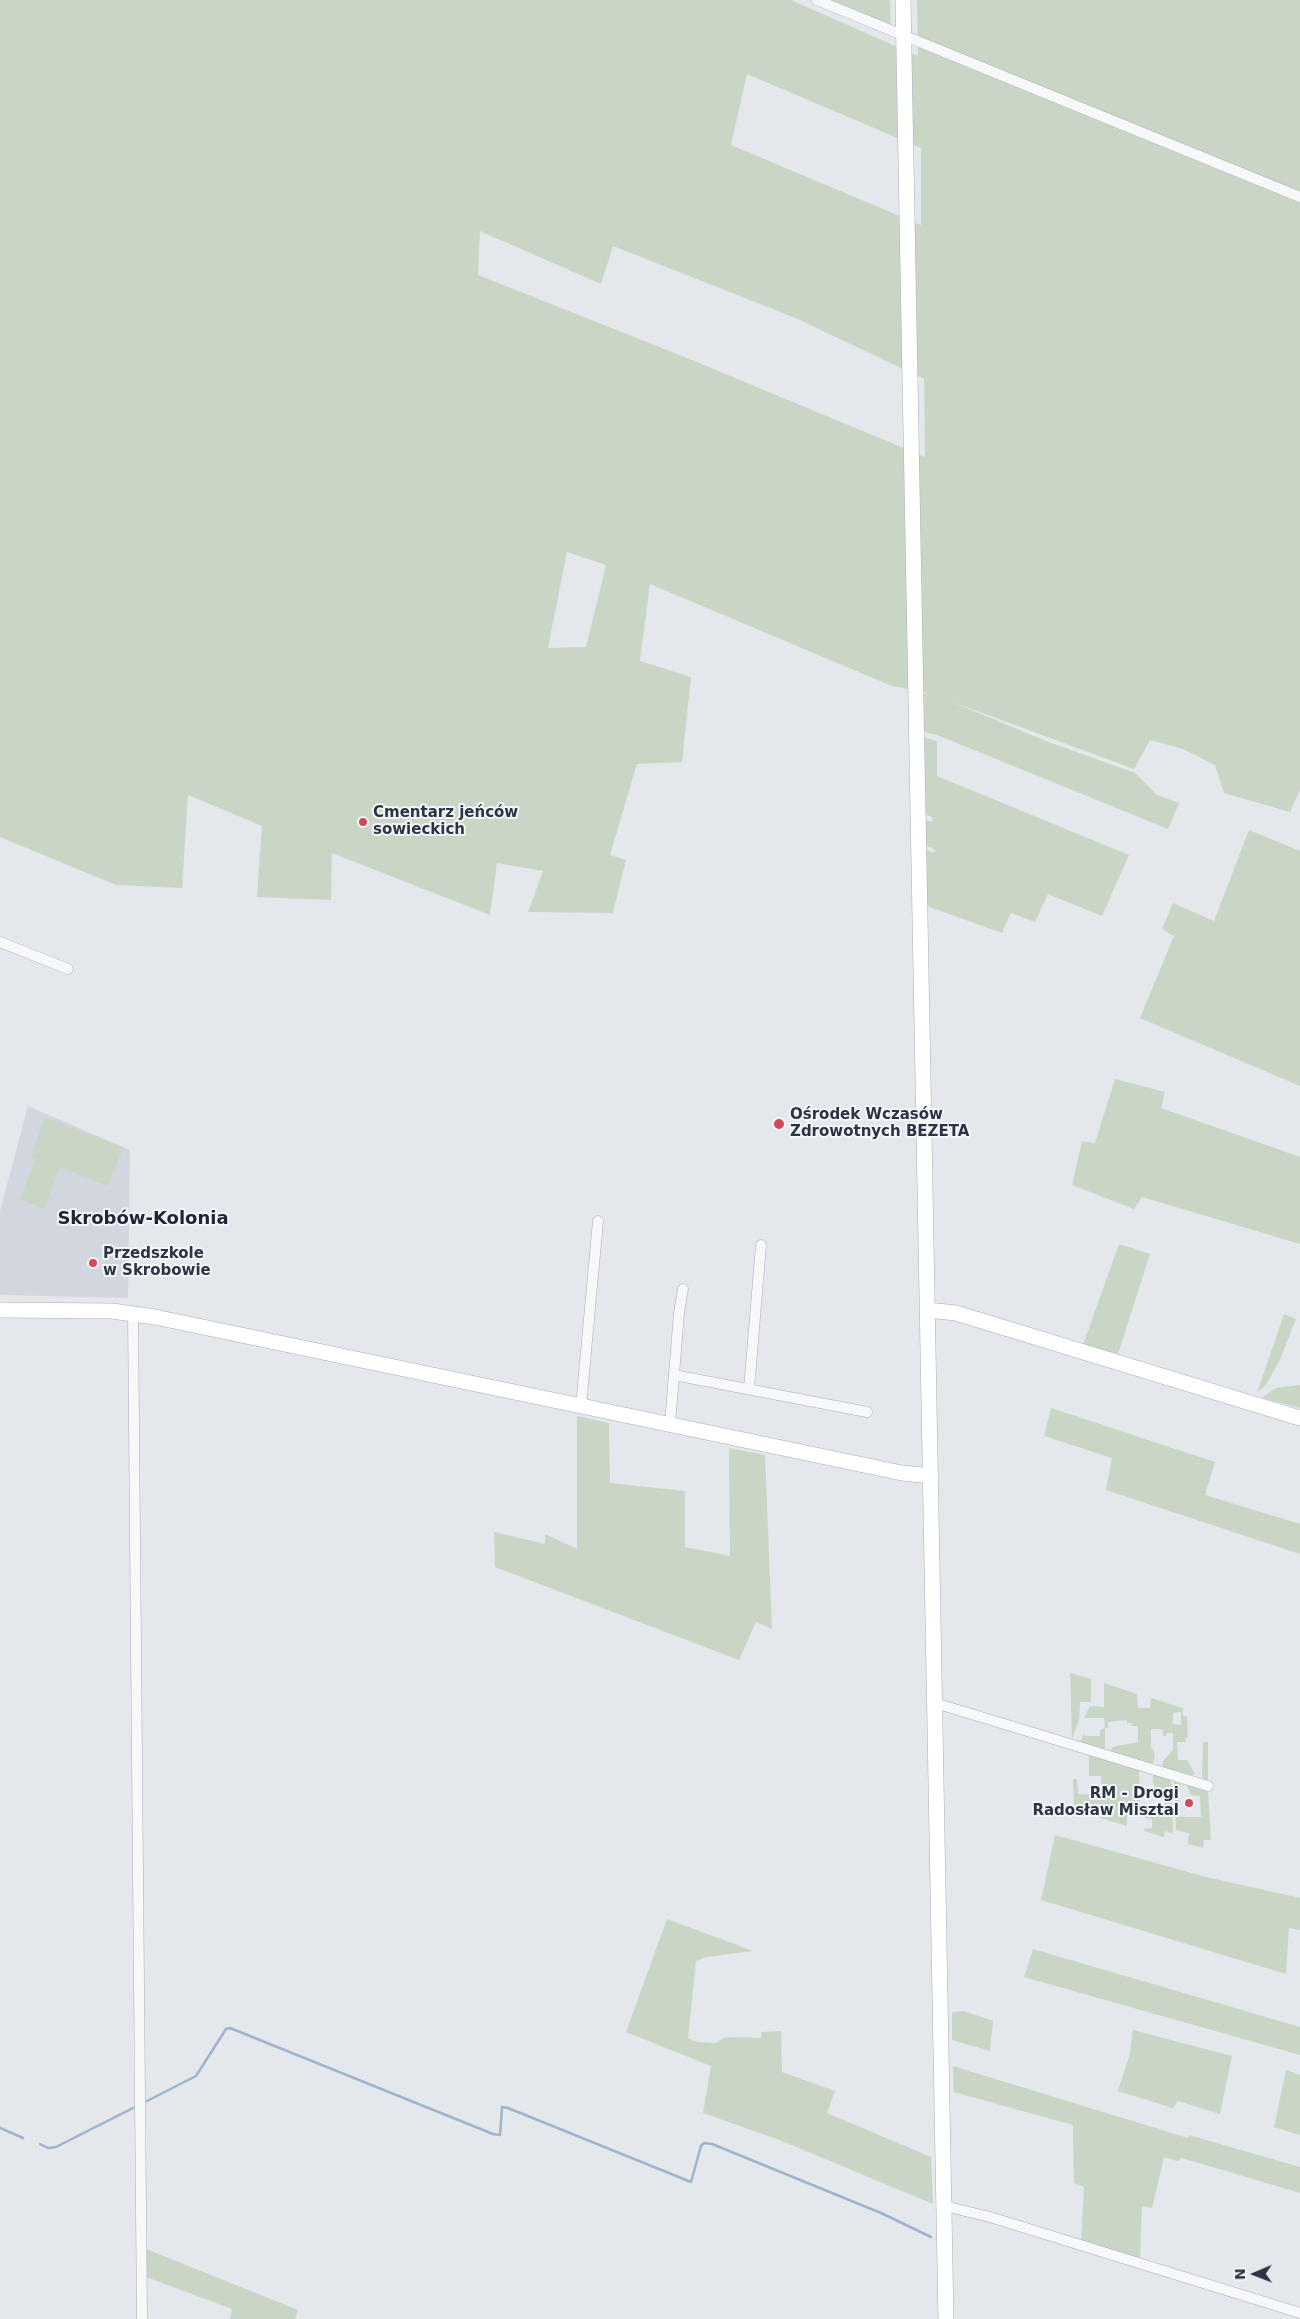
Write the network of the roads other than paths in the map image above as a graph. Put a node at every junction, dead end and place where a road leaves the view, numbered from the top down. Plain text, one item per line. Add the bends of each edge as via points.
1 (817, 0) edge
2 (903, 0) edge
3 (903, 34) junction
4 (1300, 197) edge
5 (0, 942) edge
6 (68, 969) dead end
7 (598, 1221) dead end
8 (761, 1245) dead end
9 (683, 1289) dead end
10 (0, 1310) edge
11 (927, 1310) junction
12 (133, 1313) junction
13 (674, 1375) junction
14 (749, 1389) junction
15 (581, 1406) junction
16 (866, 1412) dead end
17 (1300, 1418) edge
18 (670, 1424) junction
19 (931, 1476) junction
20 (934, 1703) junction
21 (1208, 1786) dead end
22 (944, 2206) junction
23 (1300, 2313) edge
24 (142, 2319) edge
25 (946, 2319) edge

1 - 3 street
2 - 3 main road
3 - 4 street
3 - 11 main road
5 - 6 street
7 - 15 street
8 - 14 street
9 - 13 street
10 - 12 main road
11 - 17 main road via 956,1312
11 - 19 main road
12 - 15 main road
12 - 24 street
13 - 14 street
13 - 18 street
14 - 16 street
15 - 18 main road
18 - 19 main road via 902,1473
19 - 20 main road
20 - 21 street
20 - 22 main road
22 - 23 street
22 - 25 main road

